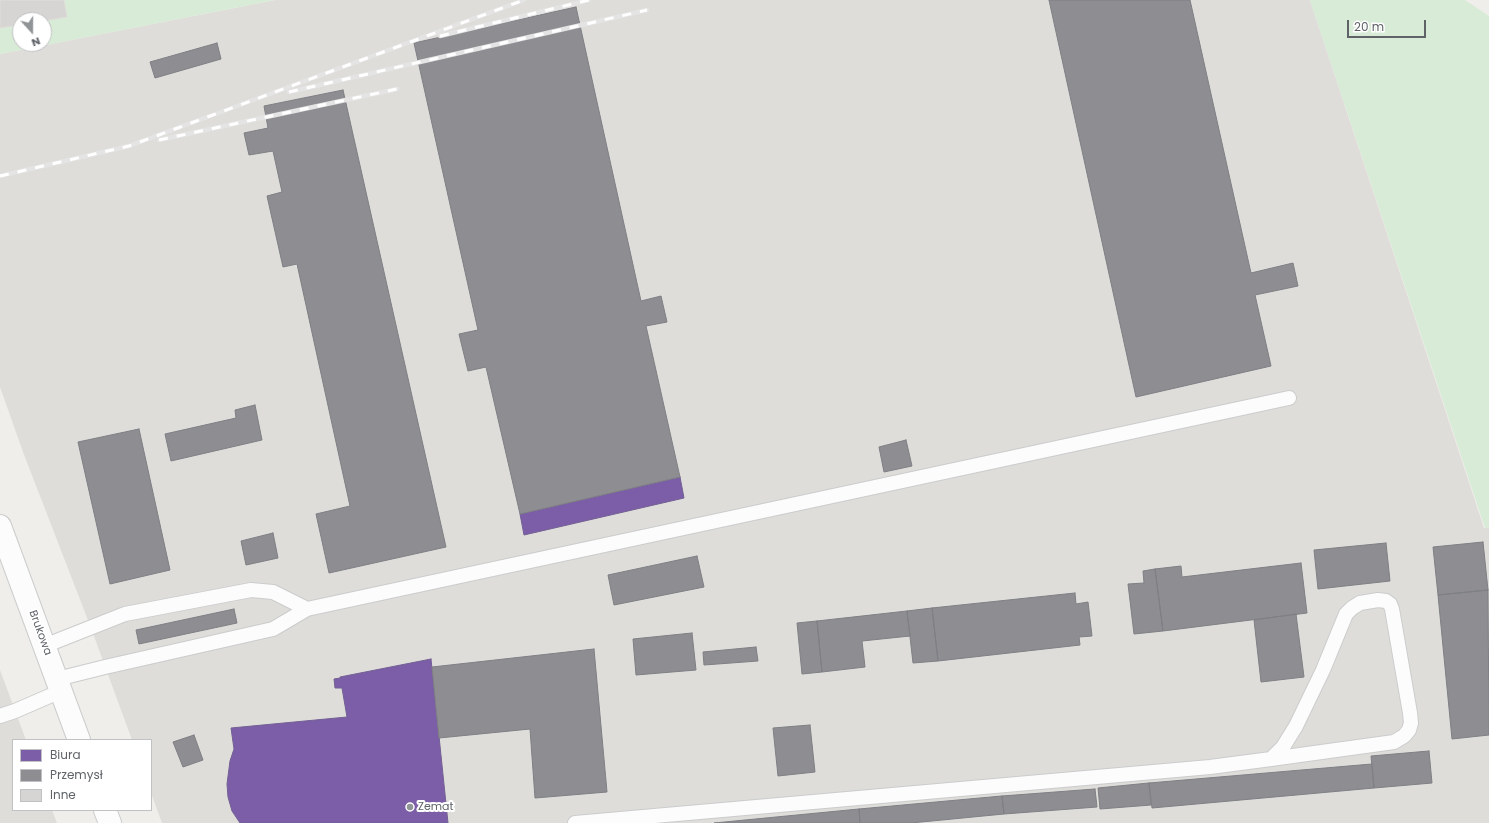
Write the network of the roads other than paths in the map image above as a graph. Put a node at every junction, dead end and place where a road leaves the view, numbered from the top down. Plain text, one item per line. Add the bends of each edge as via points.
1 (1289, 398) dead end
2 (0, 526) edge
3 (307, 609) junction
4 (44, 646) junction
5 (59, 685) junction
6 (0, 716) edge
7 (79, 739) edge
8 (1271, 759) junction
9 (105, 811) edge
10 (110, 823) edge
11 (575, 823) edge

1 - 3 lane
2 - 4 street, Brukowa
3 - 4 lane via 273,592 250,590 125,614
3 - 5 lane via 273,629 105,667
4 - 5 street, Brukowa
5 - 6 lane via 15,711
5 - 7 street, Brukowa
8 - 8 lane via 1394,742 1409,730 1410,712 1392,609 1386,601 1360,603 1346,614 1296,726
8 - 11 lane via 1210,767
9 - 10 street

